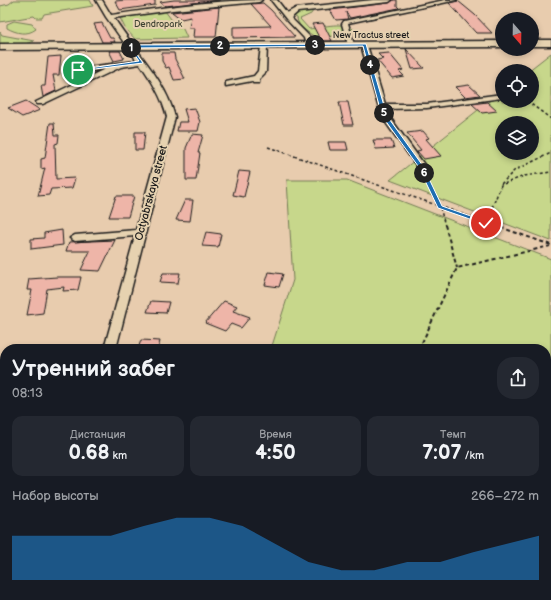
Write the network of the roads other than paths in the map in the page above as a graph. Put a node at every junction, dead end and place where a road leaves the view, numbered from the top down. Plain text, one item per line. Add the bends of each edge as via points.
1 (99, 0) edge
2 (259, 0) edge
3 (274, 0) edge
4 (379, 0) edge
5 (389, 0) edge
6 (454, 0) edge
7 (280, 9) junction
8 (296, 10) junction
9 (392, 13) junction
10 (110, 17) junction
11 (288, 18) junction
12 (539, 43) edge
13 (551, 43) edge
14 (495, 44) edge
15 (309, 45) junction
16 (351, 45) junction
17 (364, 45) junction
18 (130, 46) junction
19 (264, 46) junction
20 (0, 47) edge
21 (142, 62) junction
22 (118, 65) junction
23 (66, 73) dead end
24 (229, 84) dead end
25 (495, 97) edge
26 (40, 102) dead end
27 (382, 106) junction
28 (421, 166) road end
29 (140, 233) junction
30 (75, 238) dead end
31 (111, 344) edge

1 - 10 street, Octyabrskaya street
2 - 10 street
3 - 7 street
4 - 5 street
4 - 8 street
4 - 9 street
6 - 9 street
7 - 8 street
7 - 11 street
8 - 11 street
9 - 16 street via 346,22
10 - 18 street, Octyabrskaya street
11 - 15 street via 307,37
12 - 13 main road
14 - 17 main road, New Tractus street
15 - 16 main road, New Tractus street
15 - 19 main road, New Tractus street
16 - 17 main road, New Tractus street
17 - 27 street
18 - 19 main road, New Tractus street
18 - 20 main road, New Tractus street
18 - 21 street, Octyabrskaya street
19 - 24 street via 264,66 256,79
21 - 22 street
21 - 29 street, Octyabrskaya street via 163,91 171,117
22 - 23 street
22 - 26 street
25 - 27 street via 427,107
27 - 28 street via 385,116
29 - 30 street
29 - 31 street, Octyabrskaya street

